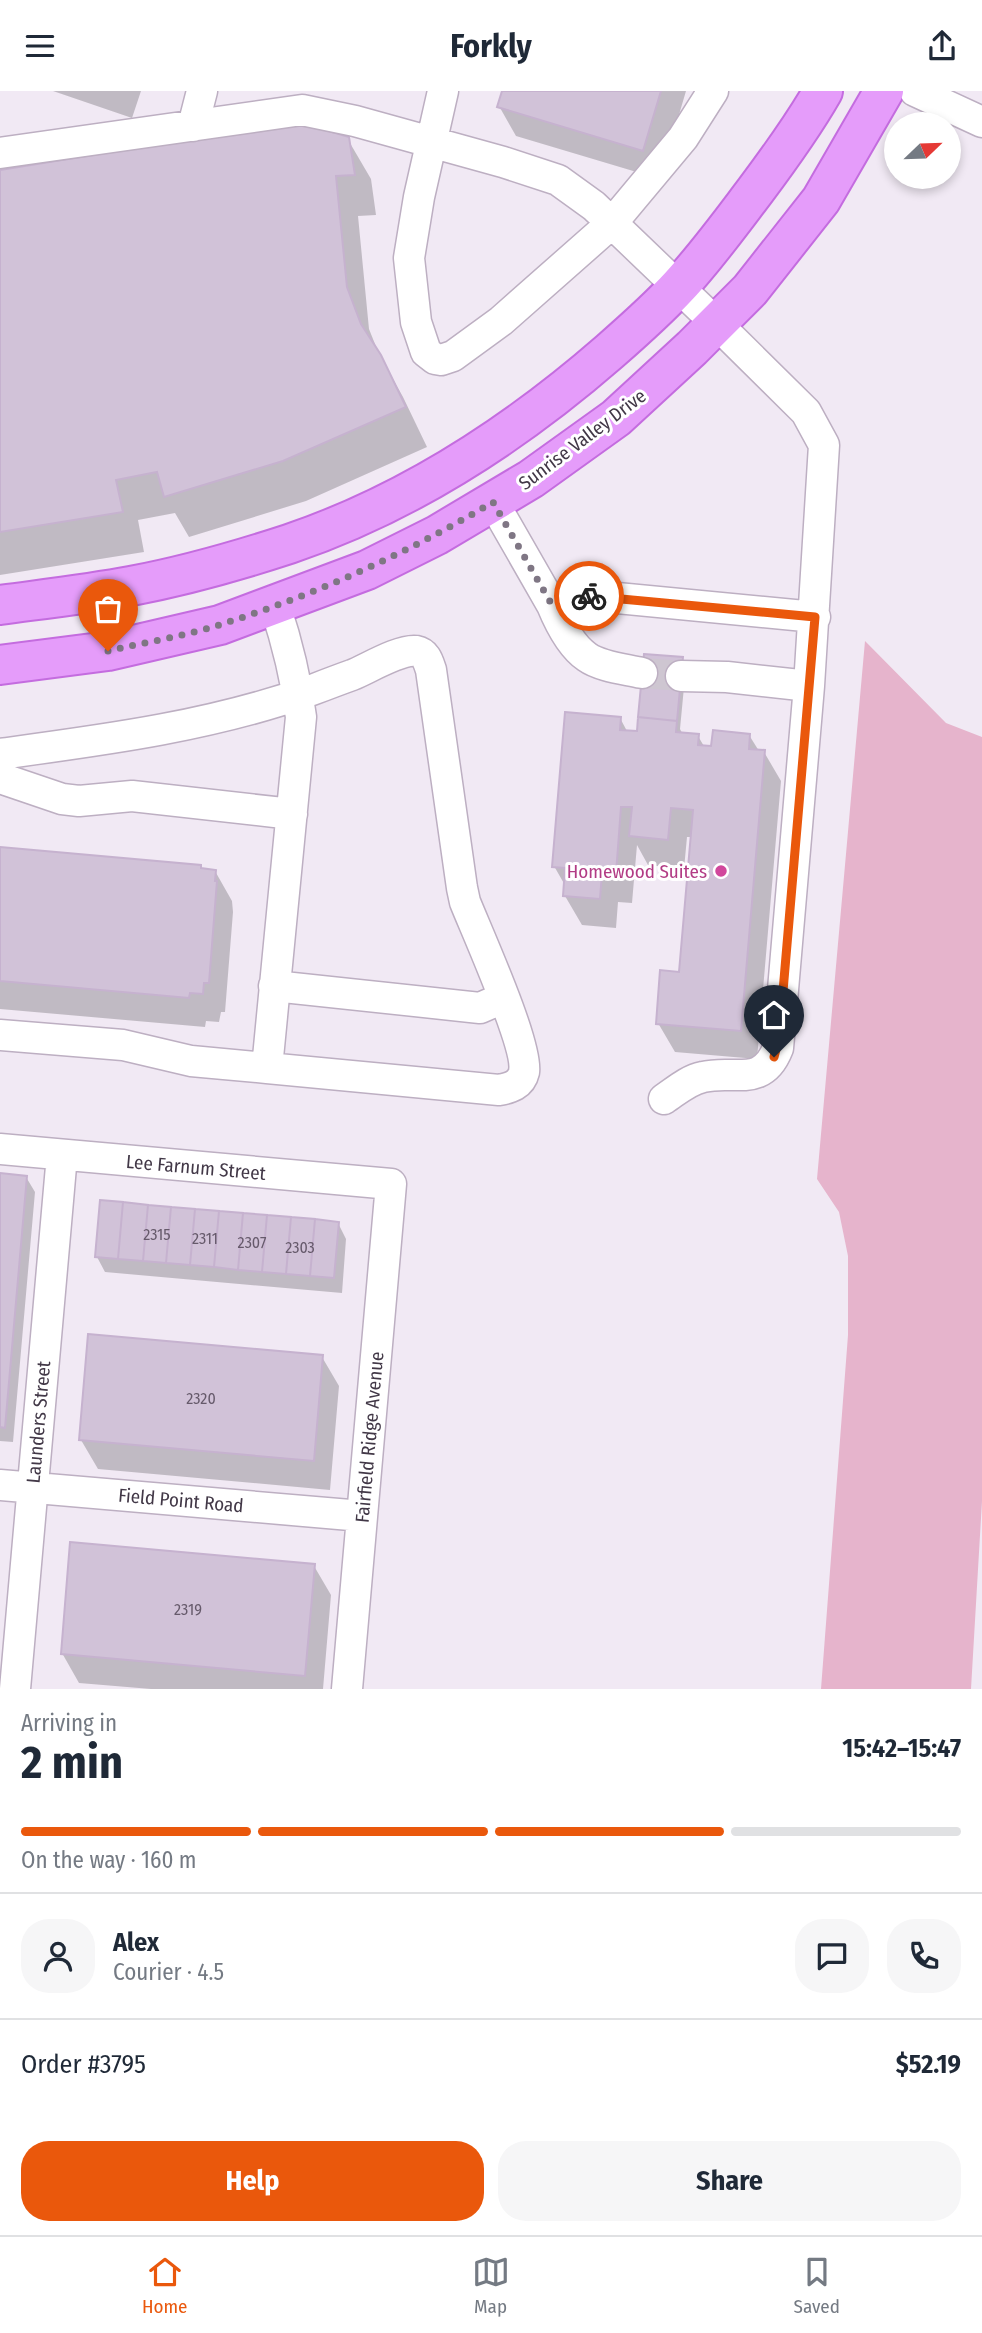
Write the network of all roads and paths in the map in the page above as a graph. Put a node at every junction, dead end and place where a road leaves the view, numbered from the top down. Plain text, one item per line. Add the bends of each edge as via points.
1 (202, 91) edge
2 (443, 91) edge
3 (713, 91) edge
4 (823, 91) edge
5 (884, 91) edge
6 (915, 91) edge
7 (279, 102) edge
8 (982, 122) edge
9 (193, 126) junction
10 (430, 144) junction
11 (0, 153) edge
12 (612, 223) junction
13 (678, 287) junction
14 (716, 323) junction
15 (493, 502) junction
16 (0, 605) edge
17 (552, 605) junction
18 (275, 606) junction
19 (815, 617) junction
20 (0, 665) edge
21 (642, 673) tunnel mouth
22 (681, 676) tunnel mouth
23 (810, 686) junction
24 (298, 695) junction
25 (0, 754) edge
26 (0, 778) edge
27 (292, 814) junction
28 (274, 986) junction
29 (503, 998) junction
30 (0, 1035) edge
31 (267, 1067) junction
32 (664, 1099) dead end
33 (0, 1149) edge
34 (62, 1155) junction
35 (391, 1184) joint
36 (0, 1485) edge
37 (33, 1487) junction
38 (362, 1516) junction
39 (15, 1689) edge
40 (347, 1689) edge

1 - 9 street
2 - 10 street
3 - 12 street via 682,138
4 - 13 main road via 780,157
5 - 14 main road, Sunrise Valley Drive via 821,200 750,290
6 - 8 street
7 - 9 street
7 - 10 street
9 - 11 street
10 - 12 street via 558,180
10 - 12 street via 409,258 416,322 423,346 435,359 453,356 501,321
12 - 13 street
13 - 14 street
13 - 16 main road via 565,391 425,483 367,512 292,543 215,567 131,586
14 - 15 main road, Sunrise Valley Drive via 616,418
14 - 19 street via 806,412 824,445
15 - 17 street
15 - 18 main road, Sunrise Valley Drive via 367,570
17 - 19 street via 586,595
17 - 21 street via 587,657
18 - 20 main road, Sunrise Valley Drive via 220,625 108,651
18 - 24 street
19 - 23 street
22 - 23 street
23 - 32 street via 778,1048 758,1073 700,1077
24 - 25 street via 192,723
24 - 27 street via 301,717
24 - 29 street via 403,653 418,651 428,659 465,902
26 - 27 street via 62,799 132,796
27 - 28 street
28 - 29 street via 480,1008
28 - 31 street
29 - 31 street via 524,1067 520,1080 508,1088
30 - 31 street via 123,1045 191,1061
33 - 34 street, Lee Farnum Street
34 - 35 street, Lee Farnum Street
34 - 37 street, Launders Street
35 - 38 street, Fairfield Ridge Avenue
36 - 37 street, Field Point Road
37 - 38 street, Field Point Road
37 - 39 street, Launders Street
38 - 40 street, Fairfield Ridge Avenue

